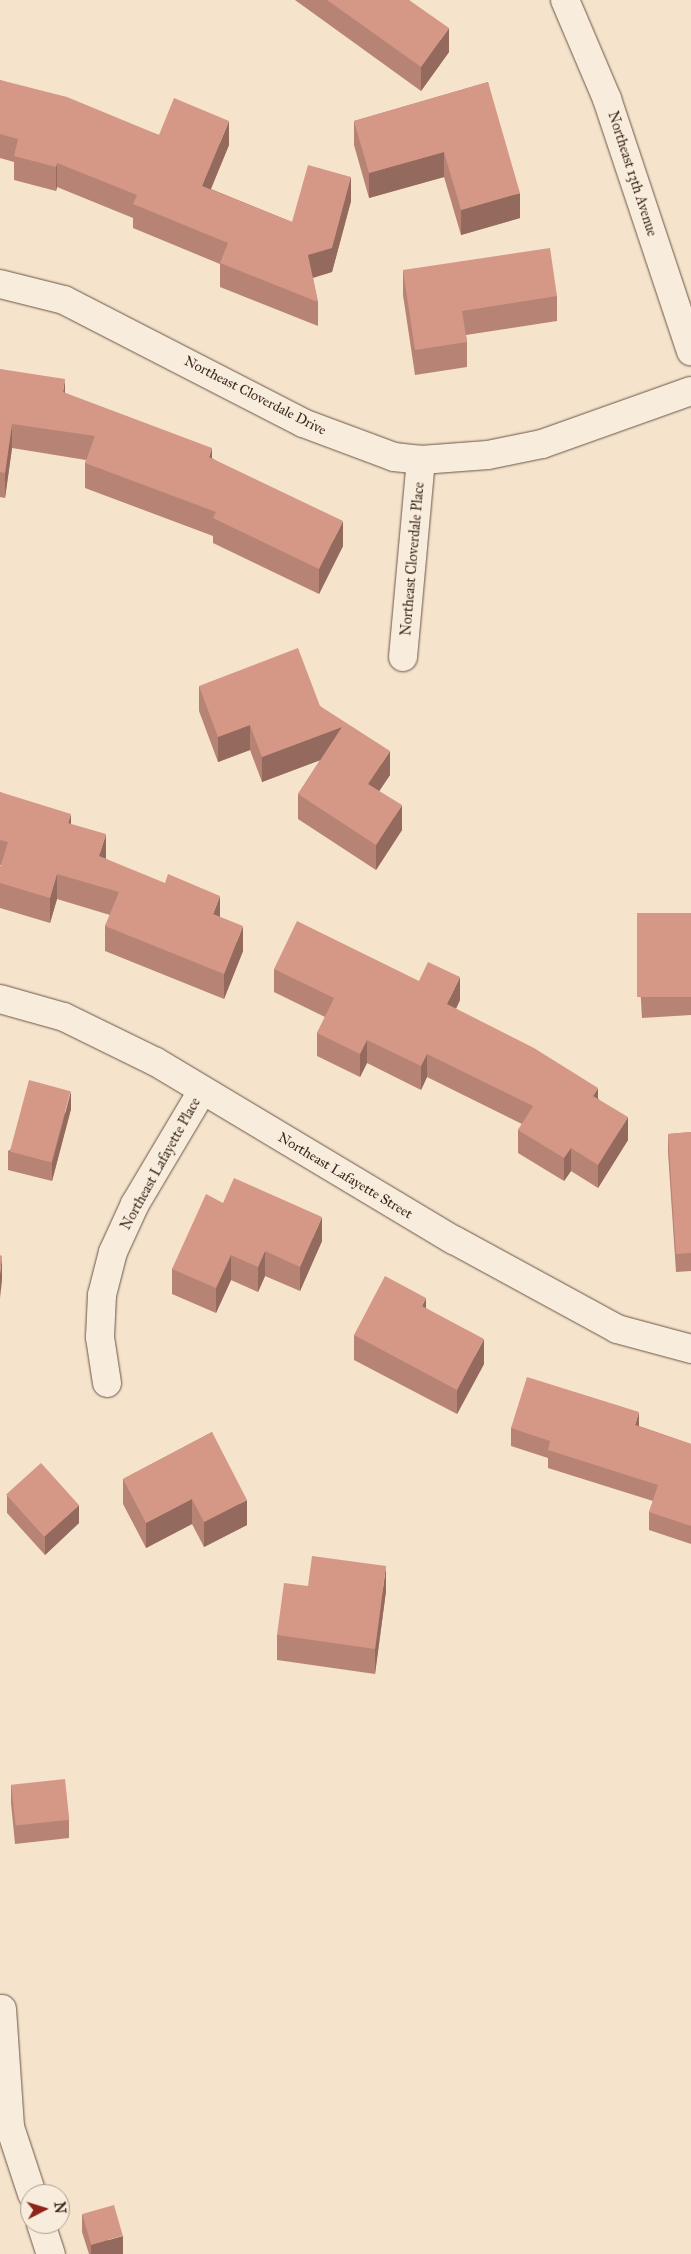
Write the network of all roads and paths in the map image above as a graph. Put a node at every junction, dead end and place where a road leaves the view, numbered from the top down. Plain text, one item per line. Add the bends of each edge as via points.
1 (565, 0) edge
2 (0, 284) edge
3 (691, 351) edge
4 (691, 391) edge
5 (421, 460) junction
6 (402, 657) dead end
7 (0, 999) edge
8 (202, 1091) junction
9 (691, 1349) edge
10 (107, 1384) dead end
11 (2, 2009) dead end
12 (29, 2184) edge
13 (44, 2234) edge
14 (51, 2254) edge

1 - 3 street, Northeast 13th Avenue via 607,99
2 - 5 street, Northeast Cloverdale Drive via 64,300 340,439 394,457
4 - 5 street, Northeast Cloverdale Drive via 542,444 488,455
5 - 6 street, Northeast Cloverdale Place
7 - 8 street, Northeast Lafayette Street via 73,1021
8 - 9 street, Northeast Lafayette Street via 454,1240 617,1329
8 - 10 street, Northeast Lafayette Place via 139,1196 113,1252 102,1295 100,1336
11 - 12 street via 10,2127
13 - 14 street

